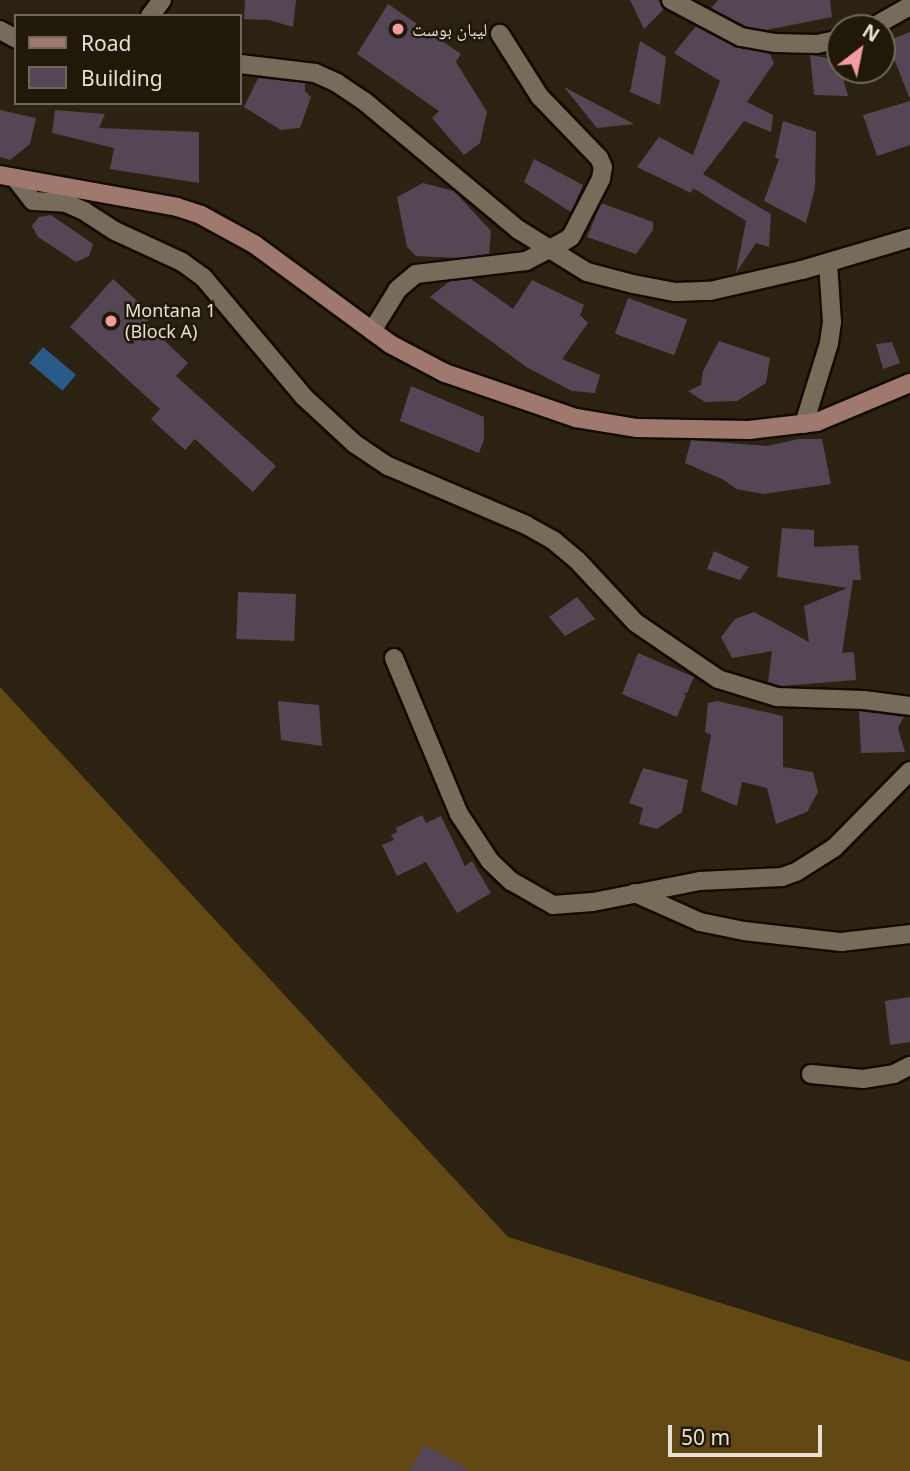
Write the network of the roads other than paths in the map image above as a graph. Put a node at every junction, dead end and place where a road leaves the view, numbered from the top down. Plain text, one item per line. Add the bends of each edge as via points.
1 (671, 0) edge
2 (500, 34) dead end
3 (826, 42) edge
4 (242, 64) edge
5 (7, 177) edge
6 (910, 238) edge
7 (550, 249) junction
8 (828, 263) junction
9 (372, 331) junction
10 (910, 383) edge
11 (804, 424) junction
12 (394, 658) dead end
13 (910, 706) edge
14 (910, 771) edge
15 (635, 893) junction
16 (910, 934) edge
17 (910, 1066) edge
18 (811, 1074) dead end

1 - 3 street via 741,37 775,44
2 - 7 street via 540,97 593,150 603,167 571,237
4 - 7 street via 315,73 337,83 476,197
5 - 9 main road via 201,215 254,244
5 - 13 street via 33,201 66,203 115,232 182,262 203,277 304,397 355,444 388,466 526,524 552,540 577,559 636,623 718,679 777,697
6 - 8 street
7 - 8 street via 587,272 675,292 710,291
7 - 9 street via 516,262 416,274 398,289
8 - 11 street via 829,343
9 - 11 main road via 445,373 576,418 637,428 748,430
10 - 11 main road
12 - 15 street via 459,814 489,861 511,881 553,905
14 - 15 street via 834,848 796,872
15 - 16 street via 700,922 744,931 841,942
17 - 18 street via 870,1079

